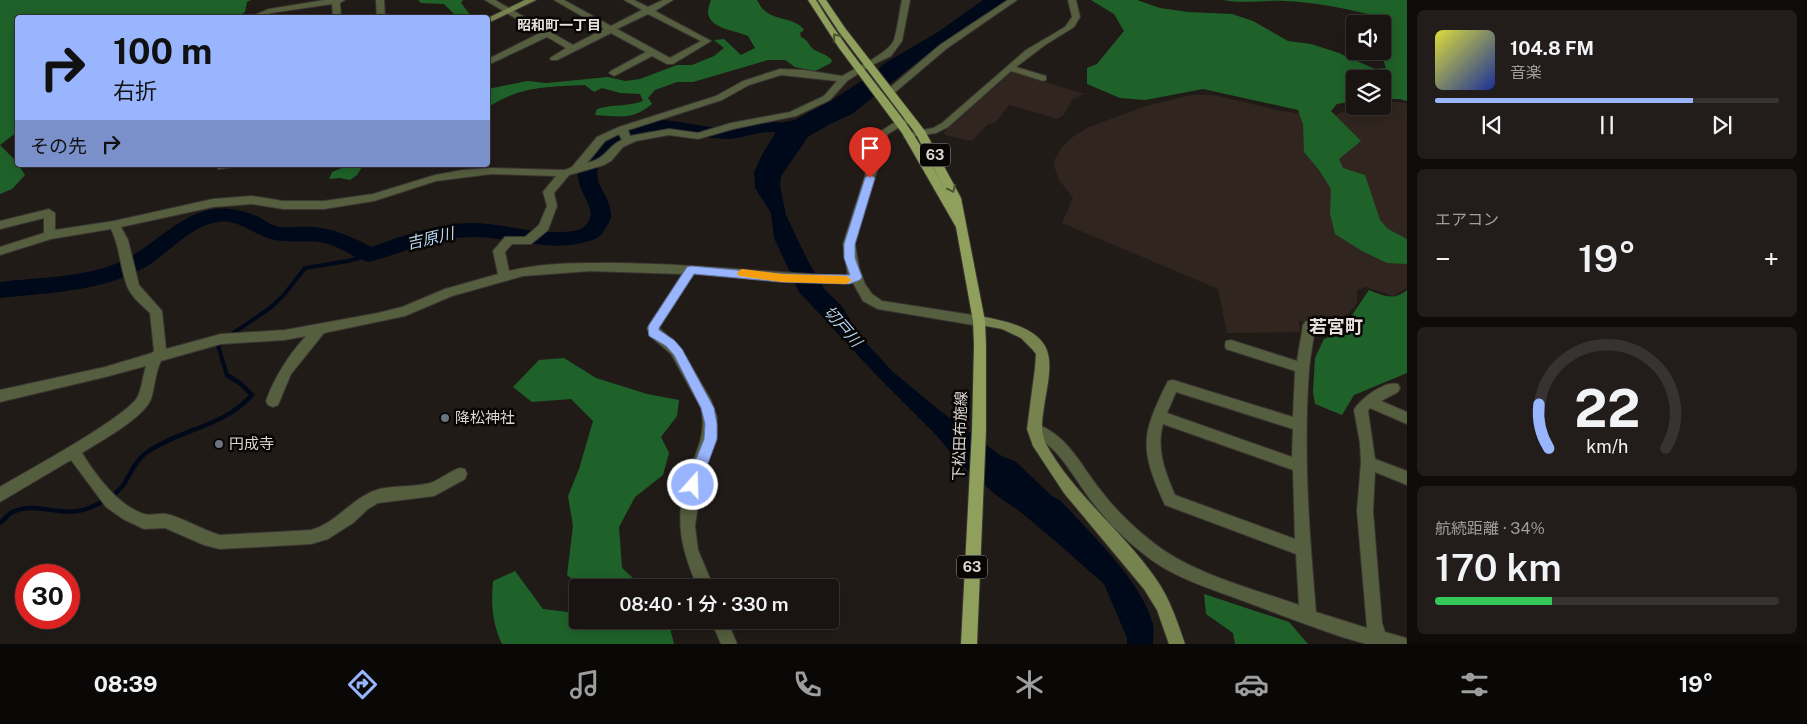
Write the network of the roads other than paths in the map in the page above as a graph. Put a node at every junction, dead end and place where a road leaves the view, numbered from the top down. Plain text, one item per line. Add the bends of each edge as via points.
1 (338, 0) edge
2 (380, 0) edge
3 (489, 0) edge
4 (532, 0) edge
5 (558, 0) edge
6 (628, 0) edge
7 (669, 0) edge
8 (812, 0) edge
9 (822, 0) edge
10 (906, 0) edge
11 (1013, 0) edge
12 (1072, 0) edge
13 (317, 2) edge
14 (293, 7) junction
15 (648, 10) junction
16 (507, 11) junction
17 (259, 15) edge
18 (292, 15) edge
19 (337, 15) edge
20 (381, 15) edge
21 (490, 21) edge
22 (611, 29) junction
23 (546, 34) junction
24 (572, 48) junction
25 (653, 52) junction
26 (554, 58) dead end
27 (490, 61) edge
28 (866, 68) junction
29 (1010, 68) junction
30 (614, 73) dead end
31 (1043, 78) dead end
32 (844, 80) junction
33 (886, 92) junction
34 (906, 122) junction
35 (622, 129) junction
36 (922, 133) junction
37 (908, 136) junction
38 (626, 140) junction
39 (574, 171) junction
40 (0, 225) edge
41 (114, 226) junction
42 (961, 230) junction
43 (50, 235) junction
44 (0, 250) edge
45 (691, 270) junction
46 (505, 276) junction
47 (856, 277) junction
48 (979, 321) junction
49 (1309, 325) dead end
50 (320, 330) junction
51 (1231, 345) dead end
52 (156, 359) junction
53 (1302, 368) junction
54 (1393, 388) dead end
55 (0, 396) edge
56 (273, 401) dead end
57 (1368, 401) junction
58 (1158, 416) junction
59 (1407, 418) edge
60 (1300, 425) junction
61 (1034, 429) junction
62 (74, 452) junction
63 (1368, 463) junction
64 (1300, 466) junction
65 (460, 474) dead end
66 (1407, 478) edge
67 (0, 495) edge
68 (1303, 549) junction
69 (702, 579) edge
70 (1308, 617) junction
71 (723, 629) edge
72 (1379, 641) edge
73 (729, 644) edge
74 (969, 644) edge
75 (1178, 644) edge
76 (1400, 644) edge

1 - 13 street
1 - 19 street
2 - 20 street
3 - 16 street
4 - 16 street
5 - 22 street
6 - 15 street
7 - 15 street
28 -> 8 main road, 下松田布施線 / 63 via 831,30
9 - 28 main road, 下松田布施線 / 63
10 - 28 street via 898,41 888,54
11 - 33 street via 943,47
12 - 29 street via 1077,12 1072,25
13 - 14 street
14 - 17 street
14 - 18 street
15 - 22 street
15 - 25 street via 707,41 670,62
16 - 21 street
16 - 23 street
22 - 24 street
22 - 25 street
23 - 24 street
23 - 27 street
24 - 26 street
25 - 30 street
28 - 32 street
28 - 33 main road, 下松田布施線 / 63
29 - 31 street
29 - 36 street via 945,124
32 - 35 street via 780,72 746,83 719,98
32 - 38 street via 826,98 792,114 698,136 659,132
33 - 34 main road, 下松田布施線 / 63
34 - 36 main road, 下松田布施線 / 63
34 - 37 main road, 下松田布施線 / 63
34 - 47 street via 884,132 849,244 849,258
35 - 38 street
35 - 39 street via 601,139
36 - 37 street
36 -> 42 main road, 下松田布施線 / 63 via 956,198
37 - 42 main road, 下松田布施線 / 63
38 - 39 street via 607,160
39 - 41 street via 463,173 374,197 324,205 252,200 213,202
39 - 46 street via 548,192 552,206 544,227 527,241 509,240 499,251
40 - 43 street via 49,213
41 - 43 street
41 - 52 street via 122,240 133,286 156,311 160,351
42 - 48 main road, 下松田布施線 / 63
43 - 44 street
45 - 46 street via 591,267
45 - 47 street via 786,278 849,280
45 - 69 street via 653,328 678,352 708,408 710,439 690,495 687,528 692,555
46 - 50 street via 449,292 396,313
47 - 48 street via 875,304
48 - 61 street via 1025,335 1042,354
48 - 74 main road, 下松田布施線 / 63 via 979,430
49 - 53 street
50 - 52 street via 227,338
50 - 56 street via 288,366 279,380
51 - 53 street
52 - 55 street
52 - 62 street via 144,399 135,409
53 - 60 street
54 - 57 street
57 - 59 street
57 - 63 street via 1361,410
58 - 60 street via 1173,385
58 - 64 street
58 - 68 street via 1152,455 1170,500
60 - 64 street
61 - 70 street via 1054,439 1113,516 1165,561
61 - 75 street via 1040,446 1069,488 1150,583 1164,606
62 - 65 street via 107,498 128,514 144,522 166,521 220,542 311,538 328,532 375,497 434,489
62 - 67 street
63 - 66 street
63 - 72 street via 1365,511 1374,622
64 - 68 street
68 - 70 street
70 - 72 street
71 - 73 street
72 - 76 street

